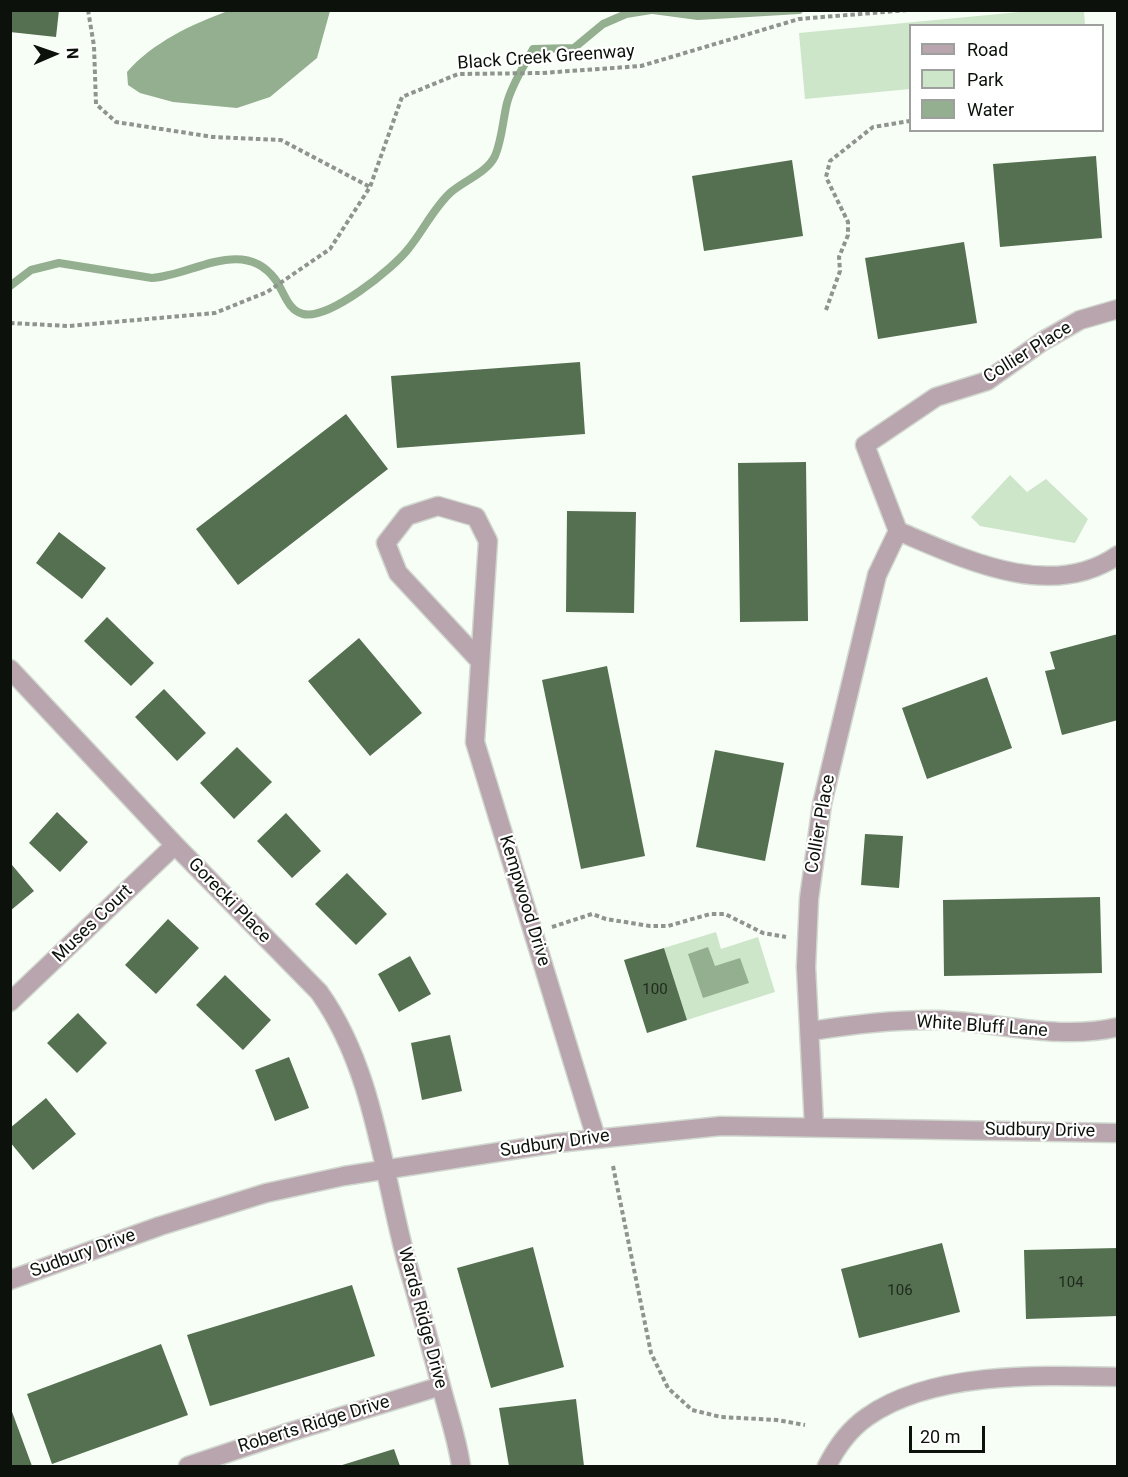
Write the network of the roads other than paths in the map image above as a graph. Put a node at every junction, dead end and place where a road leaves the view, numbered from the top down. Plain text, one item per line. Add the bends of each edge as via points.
1 (1118, 309) edge
2 (898, 531) junction
3 (1118, 555) edge
4 (480, 660) junction
5 (10, 669) edge
6 (175, 845) junction
7 (10, 1002) edge
8 (1118, 1027) edge
9 (811, 1031) junction
10 (814, 1126) junction
11 (1118, 1133) edge
12 (596, 1138) junction
13 (384, 1169) junction
14 (10, 1280) edge
15 (1118, 1377) edge
16 (441, 1386) junction
17 (188, 1467) edge
18 (460, 1467) edge
19 (827, 1467) edge

1 - 2 street, Collier Place via 1080,320 987,381 936,397 865,445
2 - 3 street via 988,565 1032,575 1083,573
2 - 9 street, Collier Place via 877,575 822,804 809,899 806,968
4 - 4 street, Kempwood Drive via 488,541 476,517 438,506 407,516 386,543 398,573
4 - 12 street, Kempwood Drive via 475,742
5 - 6 street, Gorecki Place
6 - 7 street, Muses Court
6 - 13 street, Gorecki Place via 319,992 336,1016 351,1044
8 - 9 street, White Bluff Lane via 1096,1032 1058,1032 940,1020 867,1022
9 - 10 street, Collier Place
10 - 11 street, Sudbury Drive
10 - 12 street, Sudbury Drive via 722,1126
12 - 13 street, Sudbury Drive
13 - 14 street, Sudbury Drive via 266,1193
13 - 16 street, Wards Ridge Drive
15 - 19 street via 1050,1375 927,1390 866,1417 847,1436
16 - 17 street, Roberts Ridge Drive
16 - 18 street, Wards Ridge Drive

